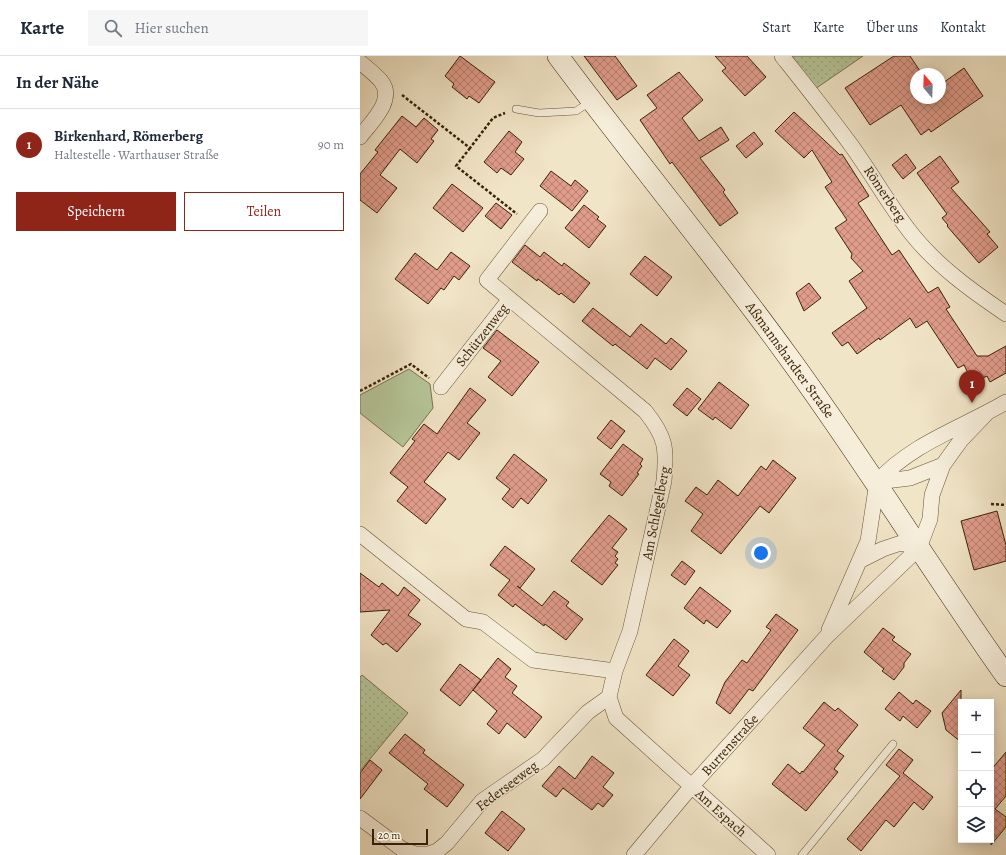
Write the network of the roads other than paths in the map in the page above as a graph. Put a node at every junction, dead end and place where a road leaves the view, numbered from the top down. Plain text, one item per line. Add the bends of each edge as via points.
1 (558, 56) edge
2 (782, 56) edge
3 (360, 62) edge
4 (592, 101) junction
5 (516, 109) road end
6 (360, 137) edge
7 (540, 211) dead end
8 (510, 299) junction
9 (1006, 314) edge
10 (441, 387) road end
11 (1006, 402) edge
12 (986, 414) junction
13 (942, 465) junction
14 (877, 482) junction
15 (360, 534) edge
16 (919, 548) junction
17 (861, 560) junction
18 (826, 636) junction
19 (615, 672) junction
20 (1006, 676) edge
21 (609, 697) junction
22 (893, 744) dead end
23 (691, 787) junction
24 (360, 818) edge
25 (634, 855) edge
26 (768, 855) edge
27 (802, 855) edge

1 - 4 main road, Aßmannshardter Straße
2 - 9 street, Römerberg via 851,146 912,234 976,294
3 - 6 street via 380,80 386,94 382,108
4 - 5 lane via 576,111 539,113
4 - 14 main road, Aßmannshardter Straße via 788,356
7 - 8 street, Schützenweg via 487,280
8 - 10 street, Schützenweg
8 - 19 street, Am Schlegelberg via 645,411 658,428 663,441 666,456 664,481 630,631
11 - 12 street
12 - 13 street
12 - 14 street via 919,447
13 - 14 street via 910,478
13 - 16 street via 932,495 930,519
14 - 16 main road, Aßmannshardter Straße
14 - 17 street, Burrenstraße via 868,541
15 - 19 street via 466,619 483,622 533,660
16 - 17 street via 901,543
16 - 18 street, Burrenstraße
16 - 20 main road, Aßmannshardter Straße
17 - 18 street, Burrenstraße
18 - 23 street, Burrenstraße
19 - 21 street, Am Schlegelberg
21 - 23 street via 616,718
21 - 24 street, Federseeweg via 588,712 543,759 482,801 447,843 437,851 415,854 402,849
22 - 27 lane
23 - 25 street, Burrenstraße
23 - 26 street, Am Espach

